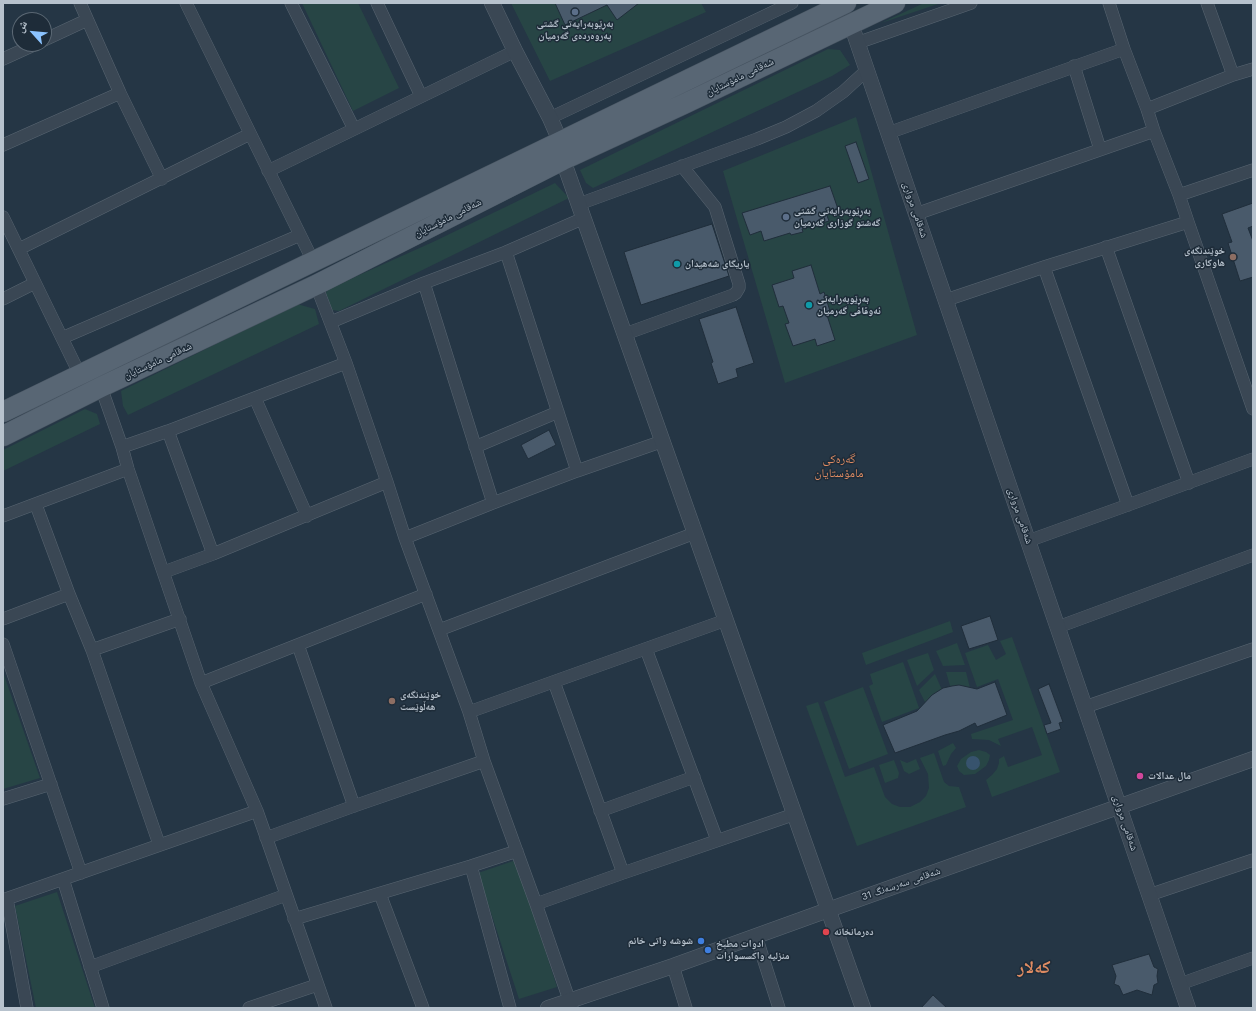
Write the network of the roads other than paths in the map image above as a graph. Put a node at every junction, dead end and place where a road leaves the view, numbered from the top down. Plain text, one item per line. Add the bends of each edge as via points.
1 (80, 3) edge
2 (186, 3) edge
3 (290, 3) edge
4 (377, 3) edge
5 (492, 3) edge
6 (792, 3) edge
7 (846, 3) edge
8 (895, 3) edge
9 (971, 3) edge
10 (1109, 3) edge
11 (1208, 3) edge
12 (819, 9) edge
13 (87, 20) junction
14 (851, 24) junction
15 (52, 36) edge
16 (857, 43) junction
17 (1124, 49) junction
18 (515, 51) junction
19 (18, 52) edge
20 (3, 59) edge
21 (716, 66) junction
22 (1074, 66) junction
23 (1253, 69) edge
24 (867, 70) junction
25 (1233, 75) junction
26 (724, 85) junction
27 (674, 87) junction
28 (120, 93) junction
29 (421, 96) junction
30 (684, 104) junction
31 (1147, 109) junction
32 (550, 118) junction
33 (354, 129) junction
34 (1154, 131) junction
35 (888, 133) junction
36 (250, 134) junction
37 (3, 145) edge
38 (1100, 150) junction
39 (562, 151) junction
40 (682, 166) junction
41 (1253, 170) edge
42 (268, 171) junction
43 (162, 179) junction
44 (1179, 195) junction
45 (581, 211) junction
46 (916, 214) junction
47 (3, 217) edge
48 (1188, 222) junction
49 (300, 235) junction
50 (1106, 248) junction
51 (19, 249) junction
52 (506, 252) junction
53 (312, 261) junction
54 (1044, 267) junction
55 (35, 283) junction
56 (424, 283) junction
57 (316, 285) junction
58 (3, 298) edge
59 (946, 300) junction
60 (330, 322) junction
61 (625, 334) junction
62 (62, 338) junction
63 (346, 363) junction
64 (80, 375) junction
65 (101, 388) junction
66 (255, 398) junction
67 (1253, 409) edge
68 (3, 412) edge
69 (558, 412) junction
70 (168, 431) junction
71 (3, 436) edge
72 (663, 441) junction
73 (122, 447) junction
74 (475, 447) junction
75 (1253, 459) edge
76 (128, 469) junction
77 (577, 471) junction
78 (387, 482) junction
79 (1189, 483) junction
80 (493, 503) junction
81 (36, 505) junction
82 (1128, 505) junction
83 (3, 516) edge
84 (307, 516) junction
85 (695, 533) junction
86 (405, 538) junction
87 (1028, 541) junction
88 (213, 554) junction
89 (1253, 555) edge
90 (164, 572) junction
91 (69, 594) junction
92 (426, 594) junction
93 (3, 619) edge
94 (180, 619) junction
95 (726, 620) junction
96 (1058, 627) junction
97 (439, 630) junction
98 (3, 644) edge
99 (298, 645) junction
100 (646, 649) junction
101 (1253, 649) edge
102 (92, 650) junction
103 (554, 682) junction
104 (201, 683) junction
105 (1085, 707) junction
106 (469, 712) junction
107 (1253, 759) edge
108 (484, 760) junction
109 (694, 777) junction
110 (51, 784) junction
111 (3, 799) edge
112 (354, 806) junction
113 (1119, 807) junction
114 (257, 811) junction
115 (600, 811) junction
116 (794, 814) junction
117 (266, 838) junction
118 (717, 840) junction
119 (159, 844) junction
120 (517, 851) junction
121 (1253, 860) edge
122 (471, 866) junction
123 (81, 873) junction
124 (622, 873) junction
125 (63, 879) junction
126 (380, 894) junction
127 (286, 895) junction
128 (1149, 895) junction
129 (5, 899) edge
130 (536, 904) junction
131 (828, 910) junction
132 (294, 919) junction
133 (756, 936) junction
134 (1253, 958) edge
135 (673, 966) junction
136 (90, 967) junction
137 (1180, 984) junction
138 (317, 985) junction
139 (571, 1004) edge
140 (28, 1008) edge
141 (103, 1008) edge
142 (250, 1008) edge
143 (326, 1008) edge
144 (423, 1008) edge
145 (510, 1008) edge
146 (548, 1008) edge
147 (686, 1008) edge
148 (779, 1008) edge
149 (863, 1008) edge
150 (1188, 1008) edge

1 - 13 street
2 - 36 street
3 - 33 street
4 - 29 street
5 - 18 street
6 - 32 street
7 - 12 main road, شەقامی مامۆستایان
8 - 14 main road, شەقامی مامۆستایان
9 - 16 street
10 - 17 street
11 - 25 street
12 - 21 main road, شەقامی مامۆستایان
13 - 15 street
13 - 28 street
14 - 16 street, شەقامی مرواری
14 - 26 main road, شەقامی مامۆستایان
16 - 24 street, شەقامی مرواری
17 - 22 street
17 - 31 street
18 - 29 street
18 - 32 street
19 - 20 street
21 - 26 main road via 715,76
21 - 27 main road, شەقامی مامۆستایان
22 - 35 street
22 - 38 street
23 - 25 street
24 - 35 street, شەقامی مرواری
24 - 40 street via 843,92 816,111 786,127
25 - 31 street
26 - 30 main road, شەقامی مامۆستایان
27 - 30 main road via 679,88 684,96
27 - 39 main road, شەقامی مامۆستایان
28 - 37 street
28 - 43 street
29 - 33 street
30 - 39 main road, شەقامی مامۆستایان
31 - 34 street
32 - 39 street
33 - 42 street
34 - 38 street
34 - 44 street
35 - 46 street, شەقامی مرواری
36 - 42 street
36 - 43 street
38 - 46 street
39 - 45 street
39 - 53 main road, شەقامی مامۆستایان
39 - 57 main road, شەقامی مامۆستایان
40 - 45 street
40 - 61 street via 715,208 739,284 738,288 733,295
41 - 44 street
42 - 49 street
43 - 51 street
44 - 48 street
45 - 52 street
45 - 61 street
46 - 59 street, شەقامی مرواری
47 - 51 street
48 - 50 street
48 - 67 street
49 - 53 street
49 - 62 street
50 - 54 street
50 - 79 street
51 - 55 street
52 - 56 street
52 - 69 street
53 - 64 main road, شەقامی مامۆستایان
54 - 59 street
54 - 82 street
55 - 58 street
55 - 62 street
56 - 60 street
56 - 74 street
57 - 60 street
57 - 65 main road, شەقامی مامۆستایان
59 - 87 street, شەقامی مرواری
60 - 63 street
61 - 72 street
62 - 64 street
63 - 66 street
63 - 78 street
64 - 68 main road, شەقامی مامۆستایان
65 - 71 main road, شەقامی مامۆستایان
65 - 73 street
66 - 70 street
66 - 84 street
69 - 74 street
69 - 77 street
70 - 73 street
70 - 88 street
72 - 77 street
72 - 85 street
73 - 76 street
74 - 80 street
75 - 79 street
76 - 81 street
76 - 90 street
77 - 80 street
78 - 84 street
78 - 86 street
79 - 82 street
80 - 86 street
81 - 83 street
81 - 91 street
82 - 87 street
84 - 88 street
85 - 95 street
85 - 97 street
86 - 92 street
87 - 96 street, شەقامی مرواری
88 - 90 street
89 - 96 street
90 - 94 street
91 - 93 street
91 - 102 street
92 - 97 street
92 - 99 street
94 - 102 street
94 - 104 street
95 - 100 street
95 - 116 street
96 - 105 street, شەقامی مرواری
97 - 106 street
98 - 110 street
99 - 104 street
99 - 112 street
100 - 103 street
100 - 109 street
101 - 105 street
102 - 119 street
103 - 106 street
103 - 115 street
104 - 114 street
105 - 113 street, شەقامی مرواری
106 - 108 street
107 - 113 street, شەقامی سەرسەنگ 31
108 - 112 street
108 - 120 street
109 - 115 street
109 - 118 street
110 - 111 street
110 - 123 street
112 - 117 street
113 - 128 street, شەقامی مرواری
113 - 131 street, شەقامی سەرسەنگ 31
114 - 117 street
114 - 119 street
115 - 124 street
116 - 118 street
116 - 131 street
117 - 127 street
118 - 124 street
119 - 123 street
120 - 122 street
120 - 130 street
121 - 128 street
122 - 126 street
122 - 145 street
123 - 125 street
124 - 130 street
125 - 129 street
125 - 136 street
126 - 132 street
126 - 144 street
127 - 132 street
127 - 136 street
128 - 137 street, شەقامی مرواری
129 - 140 street
130 - 139 street
131 - 133 street, شەقامی سەرسەنگ 31
131 - 149 street
132 - 138 street
133 - 135 street, شەقامی سەرسەنگ 31
133 - 148 street
134 - 137 street
135 - 139 street, شەقامی سەرسەنگ 31
135 - 147 street
136 - 141 street
137 - 150 street, شەقامی مرواری
138 - 142 street
138 - 143 street
139 - 146 street, شەقامی سەرسەنگ 31

